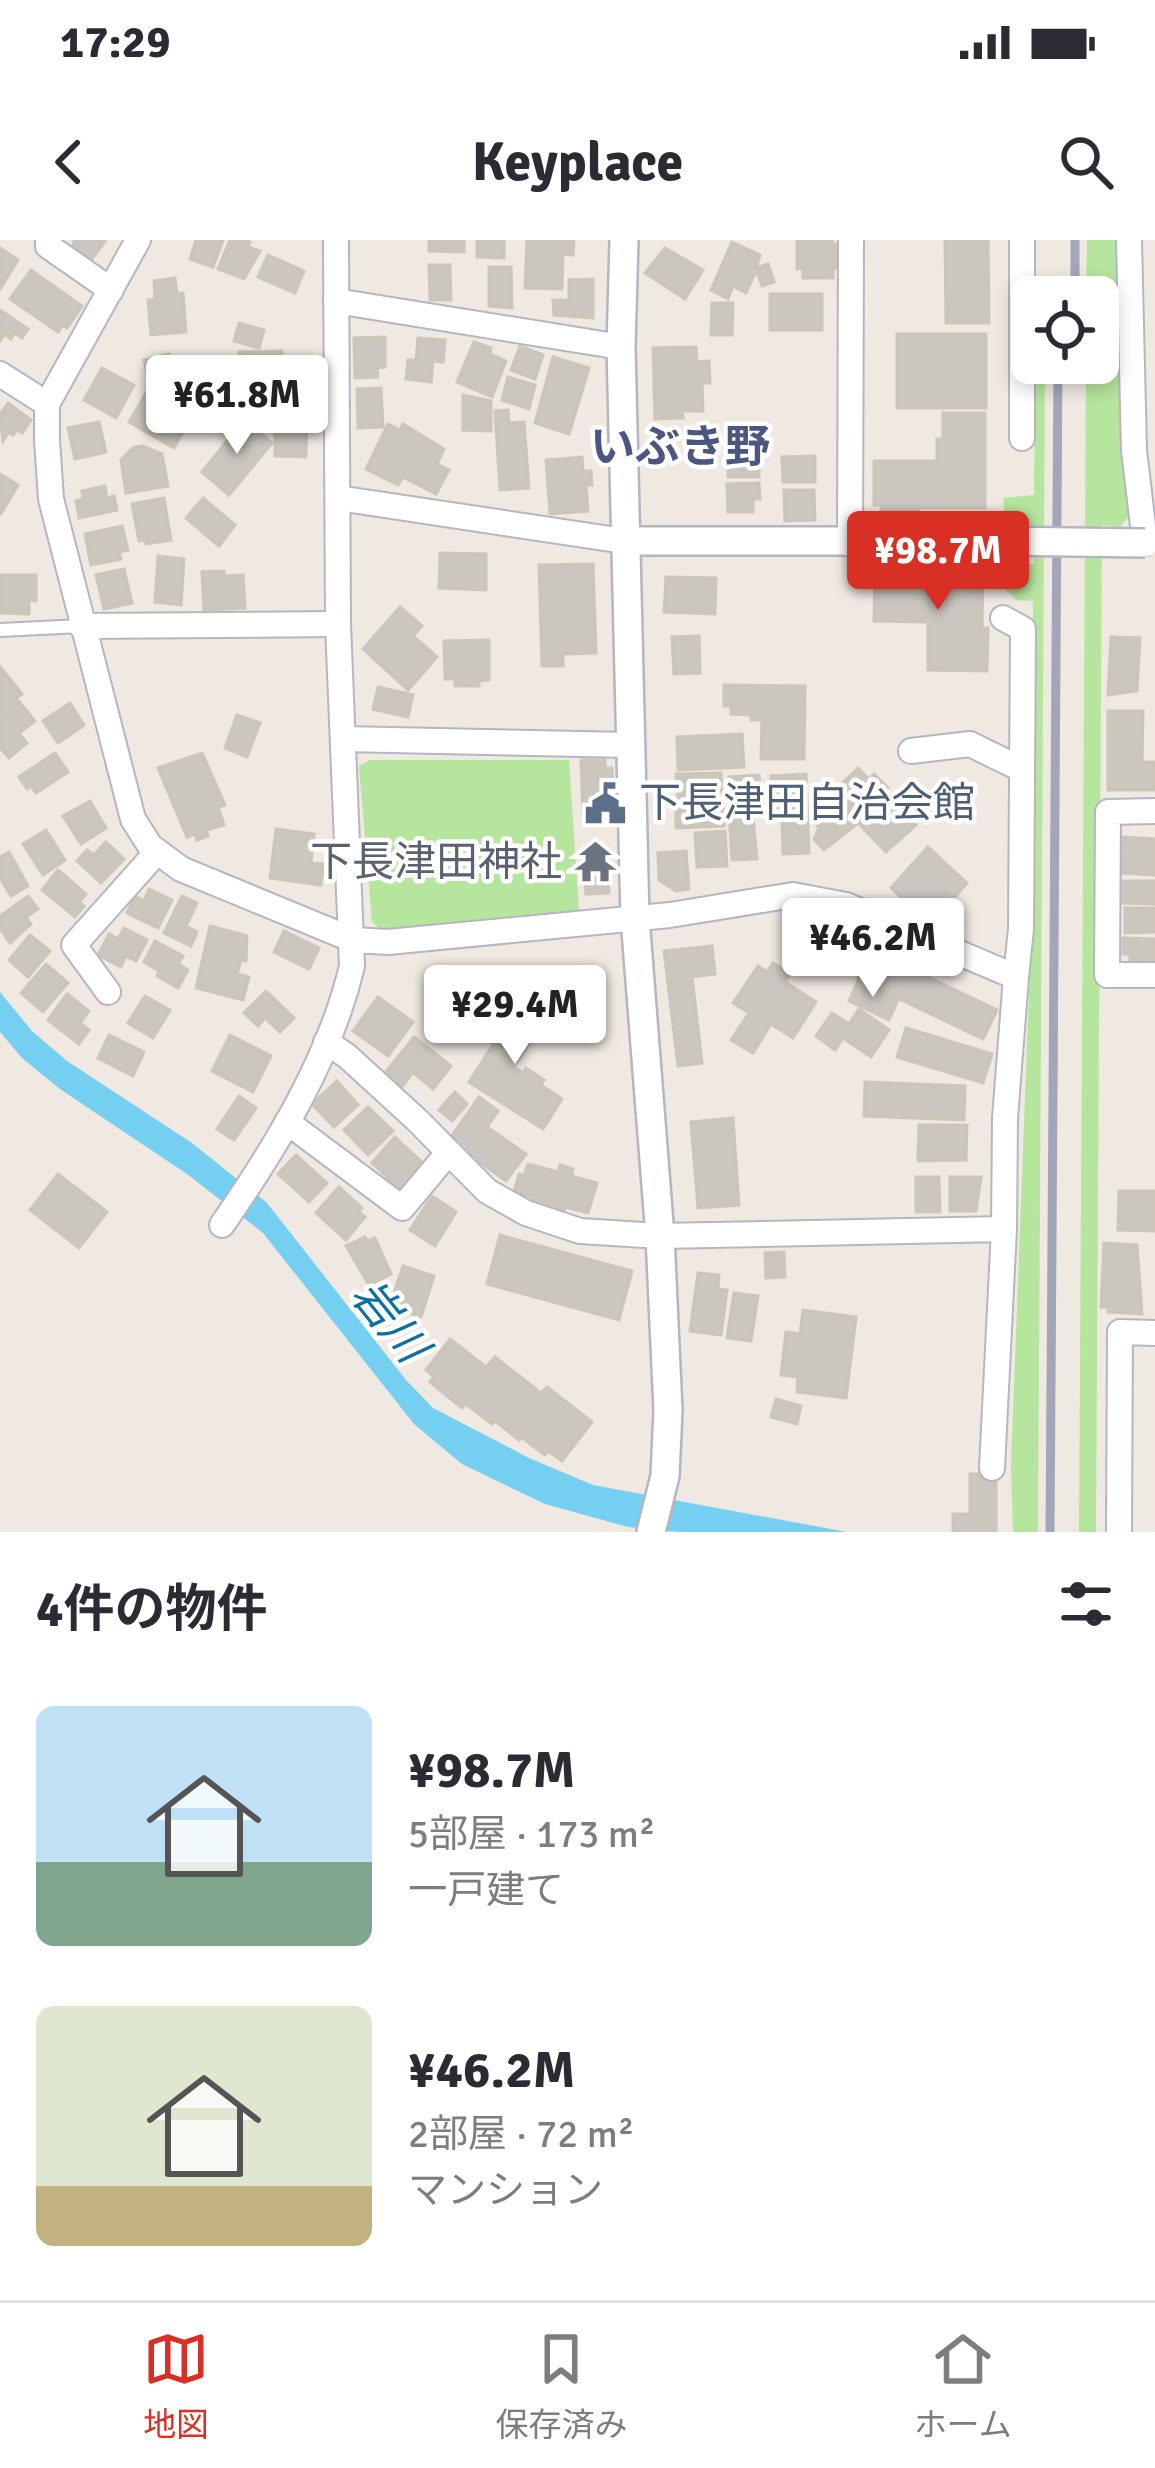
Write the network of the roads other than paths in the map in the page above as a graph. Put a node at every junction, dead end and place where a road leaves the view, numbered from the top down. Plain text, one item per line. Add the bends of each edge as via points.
1 (48, 240) edge
2 (138, 240) edge
3 (336, 240) edge
4 (624, 240) edge
5 (851, 240) edge
6 (1022, 240) edge
7 (1129, 240) edge
8 (111, 290) junction
9 (336, 302) junction
10 (621, 346) junction
11 (0, 374) edge
12 (47, 404) junction
13 (1022, 438) dead end
14 (338, 498) junction
15 (625, 541) junction
16 (850, 544) junction
17 (1150, 544) edge
18 (1004, 618) dead end
19 (338, 624) junction
20 (81, 626) junction
21 (0, 629) edge
22 (344, 739) junction
23 (630, 745) junction
24 (911, 751) dead end
25 (1022, 769) junction
26 (1155, 811) edge
27 (157, 852) junction
28 (634, 918) junction
29 (353, 940) junction
30 (1155, 976) edge
31 (1016, 977) junction
32 (109, 992) dead end
33 (326, 1042) junction
34 (287, 1122) junction
35 (448, 1154) junction
36 (223, 1223) dead end
37 (1004, 1229) junction
38 (660, 1236) junction
39 (1155, 1334) edge
40 (992, 1468) dead end
41 (651, 1532) edge
42 (1119, 1532) edge

1 - 8 street
2 - 8 street
3 - 9 street
4 - 10 street
5 - 16 street
6 - 13 street
7 - 17 street via 1134,450
8 - 12 street
9 - 10 street
9 - 14 street
10 - 15 street
11 - 12 street
12 - 20 street via 51,499
14 - 15 street
14 - 19 street
15 - 16 street
15 - 23 street
16 - 17 street, bridge
18 - 25 street via 1022,629
19 - 20 street
19 - 22 street
20 - 21 lane
20 - 27 street via 133,819
22 - 23 street
22 - 29 street
23 - 28 street
24 - 25 street via 970,744
25 - 31 street
26 - 30 street via 1108,812 1106,975
27 - 29 street
27 - 32 street via 74,945
28 - 29 street
28 - 31 street via 794,895 847,905
28 - 38 street
29 - 33 street via 340,1019
31 - 37 street
33 - 34 street
33 - 35 street
34 - 35 street via 402,1208
34 - 36 street
35 - 38 street via 526,1214 580,1231
37 - 38 street
37 - 40 street
38 - 41 street via 668,1410
39 - 42 street via 1120,1333

